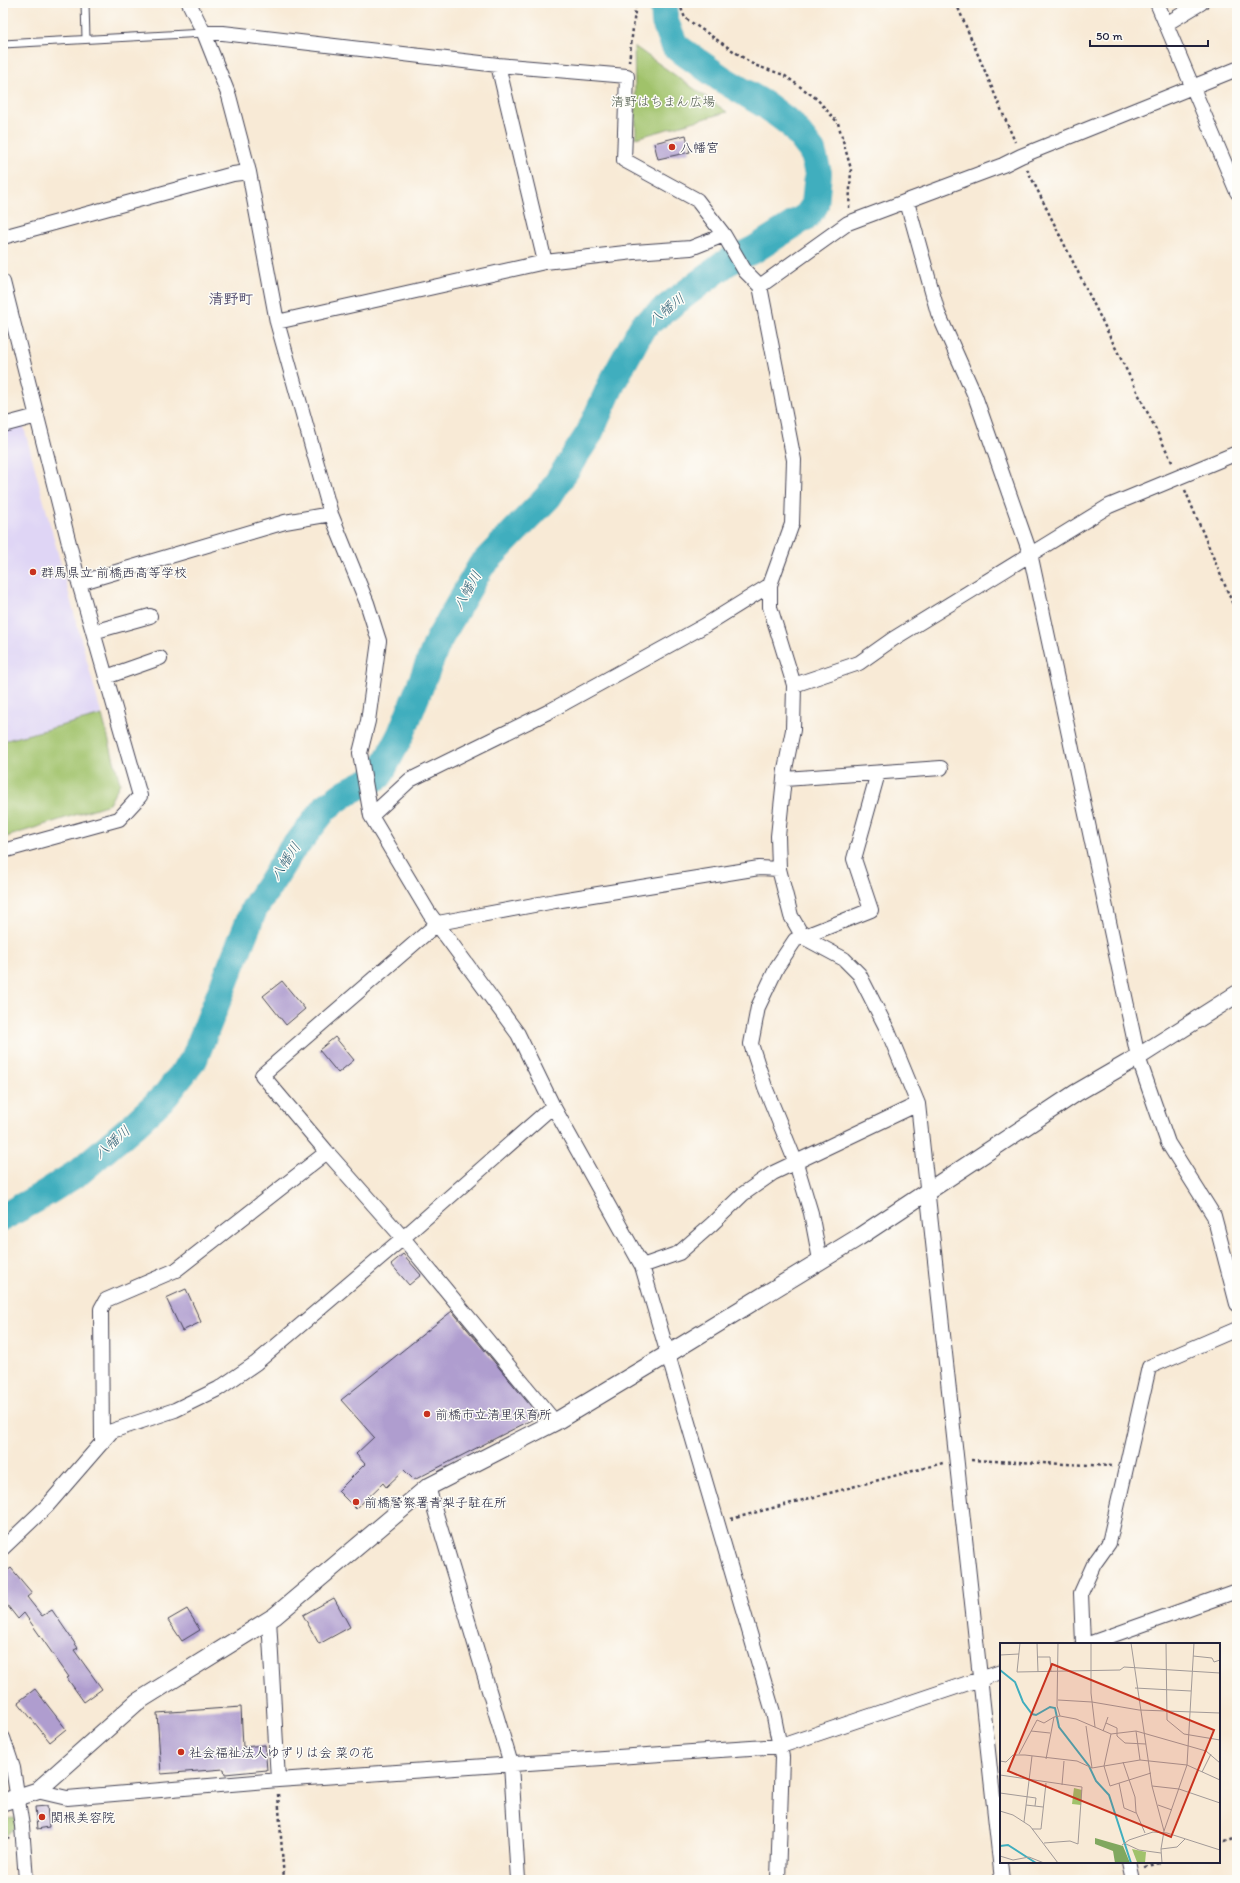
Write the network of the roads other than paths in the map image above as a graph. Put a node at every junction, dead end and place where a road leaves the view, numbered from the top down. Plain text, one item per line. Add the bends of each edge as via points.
1 (85, 3) edge
2 (189, 3) edge
3 (1157, 3) edge
4 (1201, 3) edge
5 (1166, 24) junction
6 (204, 33) junction
7 (86, 39) junction
8 (3, 44) edge
9 (498, 65) junction
10 (1237, 69) edge
11 (1192, 86) junction
12 (249, 172) junction
13 (1237, 192) edge
14 (908, 202) junction
15 (3, 237) edge
16 (728, 241) junction
17 (545, 262) junction
18 (3, 282) edge
19 (760, 286) junction
20 (277, 322) junction
21 (37, 416) junction
22 (3, 425) edge
23 (1237, 453) edge
24 (331, 514) junction
25 (1030, 553) junction
26 (79, 583) junction
27 (770, 585) junction
28 (150, 616) dead end
29 (93, 632) junction
30 (160, 658) dead end
31 (106, 677) junction
32 (794, 685) junction
33 (941, 768) dead end
34 (878, 773) junction
35 (785, 779) junction
36 (371, 816) junction
37 (3, 851) edge
38 (779, 869) junction
39 (438, 923) junction
40 (803, 937) junction
41 (1237, 994) edge
42 (1138, 1057) junction
43 (918, 1104) junction
44 (553, 1106) junction
45 (327, 1152) junction
46 (796, 1164) junction
47 (928, 1191) junction
48 (402, 1238) junction
49 (820, 1260) junction
50 (642, 1266) junction
51 (1237, 1304) edge
52 (1237, 1329) edge
53 (668, 1354) junction
54 (555, 1422) junction
55 (102, 1443) junction
56 (428, 1487) junction
57 (3, 1548) edge
58 (1237, 1591) edge
59 (269, 1619) junction
60 (1083, 1643) edge
61 (1091, 1643) edge
62 (1000, 1672) edge
63 (981, 1678) junction
64 (3, 1738) edge
65 (781, 1746) junction
66 (511, 1764) junction
67 (278, 1780) junction
68 (37, 1791) junction
69 (10, 1800) edge
70 (1000, 1861) edge
71 (1000, 1863) edge
72 (1129, 1863) edge
73 (26, 1880) edge
74 (518, 1880) edge
75 (778, 1880) edge
76 (1002, 1880) edge
77 (1133, 1880) edge

1 - 7 lane
2 - 6 street
3 - 5 street
4 - 5 street
5 - 11 street
6 - 7 lane
6 - 9 street via 223,33
6 - 12 street via 229,96
7 - 8 lane
9 - 16 street via 627,76 624,160 697,200
9 - 17 street
10 - 11 street
11 - 13 street
11 - 14 street
12 - 15 street via 233,174
12 - 20 street
14 - 19 street via 848,223
14 - 25 street via 938,313 975,396
16 - 17 street via 691,248
16 - 19 street via 745,271
17 - 20 street
18 - 21 street
19 - 27 street via 794,460 792,524
20 - 24 street
21 - 22 street
21 - 26 street
23 - 25 street via 1109,506
24 - 26 street via 285,522
24 - 36 street via 367,603 379,641 368,721 360,753
25 - 32 street via 859,663
25 - 42 street
26 - 29 street
27 - 32 street via 770,607
27 - 36 street via 704,626 548,712 410,780
28 - 29 street
29 - 31 street
30 - 31 street
31 - 37 street via 140,796 119,819
32 - 35 street via 792,730
33 - 34 street
34 - 35 street
34 - 40 street via 854,859 871,910
35 - 38 street via 778,836
36 - 39 street via 429,913
38 - 39 street via 759,868
38 - 40 street via 791,916
39 - 44 street via 518,1034
39 - 45 street via 262,1075
40 - 43 street via 844,960 859,974 888,1031
40 - 46 street via 795,940 777,967 758,1007 751,1044
41 - 42 street
42 - 47 street via 1076,1093
42 - 51 street via 1168,1143 1214,1216
43 - 46 street
43 - 47 street
44 - 48 street
44 - 50 street
45 - 48 street
45 - 55 street via 176,1270 106,1300 101,1309
46 - 49 street via 811,1213
46 - 50 street via 773,1173 743,1194 679,1253
47 - 49 street
47 - 63 street
48 - 54 street
48 - 55 street via 256,1363 218,1389 175,1410 112,1431
49 - 53 street
50 - 53 street
52 - 60 street via 1149,1367 1109,1543 1094,1564 1081,1593
53 - 54 street
53 - 65 street
54 - 56 street
55 - 57 street via 47,1506
56 - 59 street
56 - 66 street
58 - 61 street
59 - 67 street
59 - 68 street via 137,1702
62 - 63 street
63 - 65 street
63 - 70 street
64 - 69 street via 13,1768
65 - 66 street
65 - 75 street
66 - 67 street
66 - 74 street
67 - 68 street via 67,1798
68 - 69 street
69 - 73 street via 22,1826
71 - 76 street
72 - 77 street

